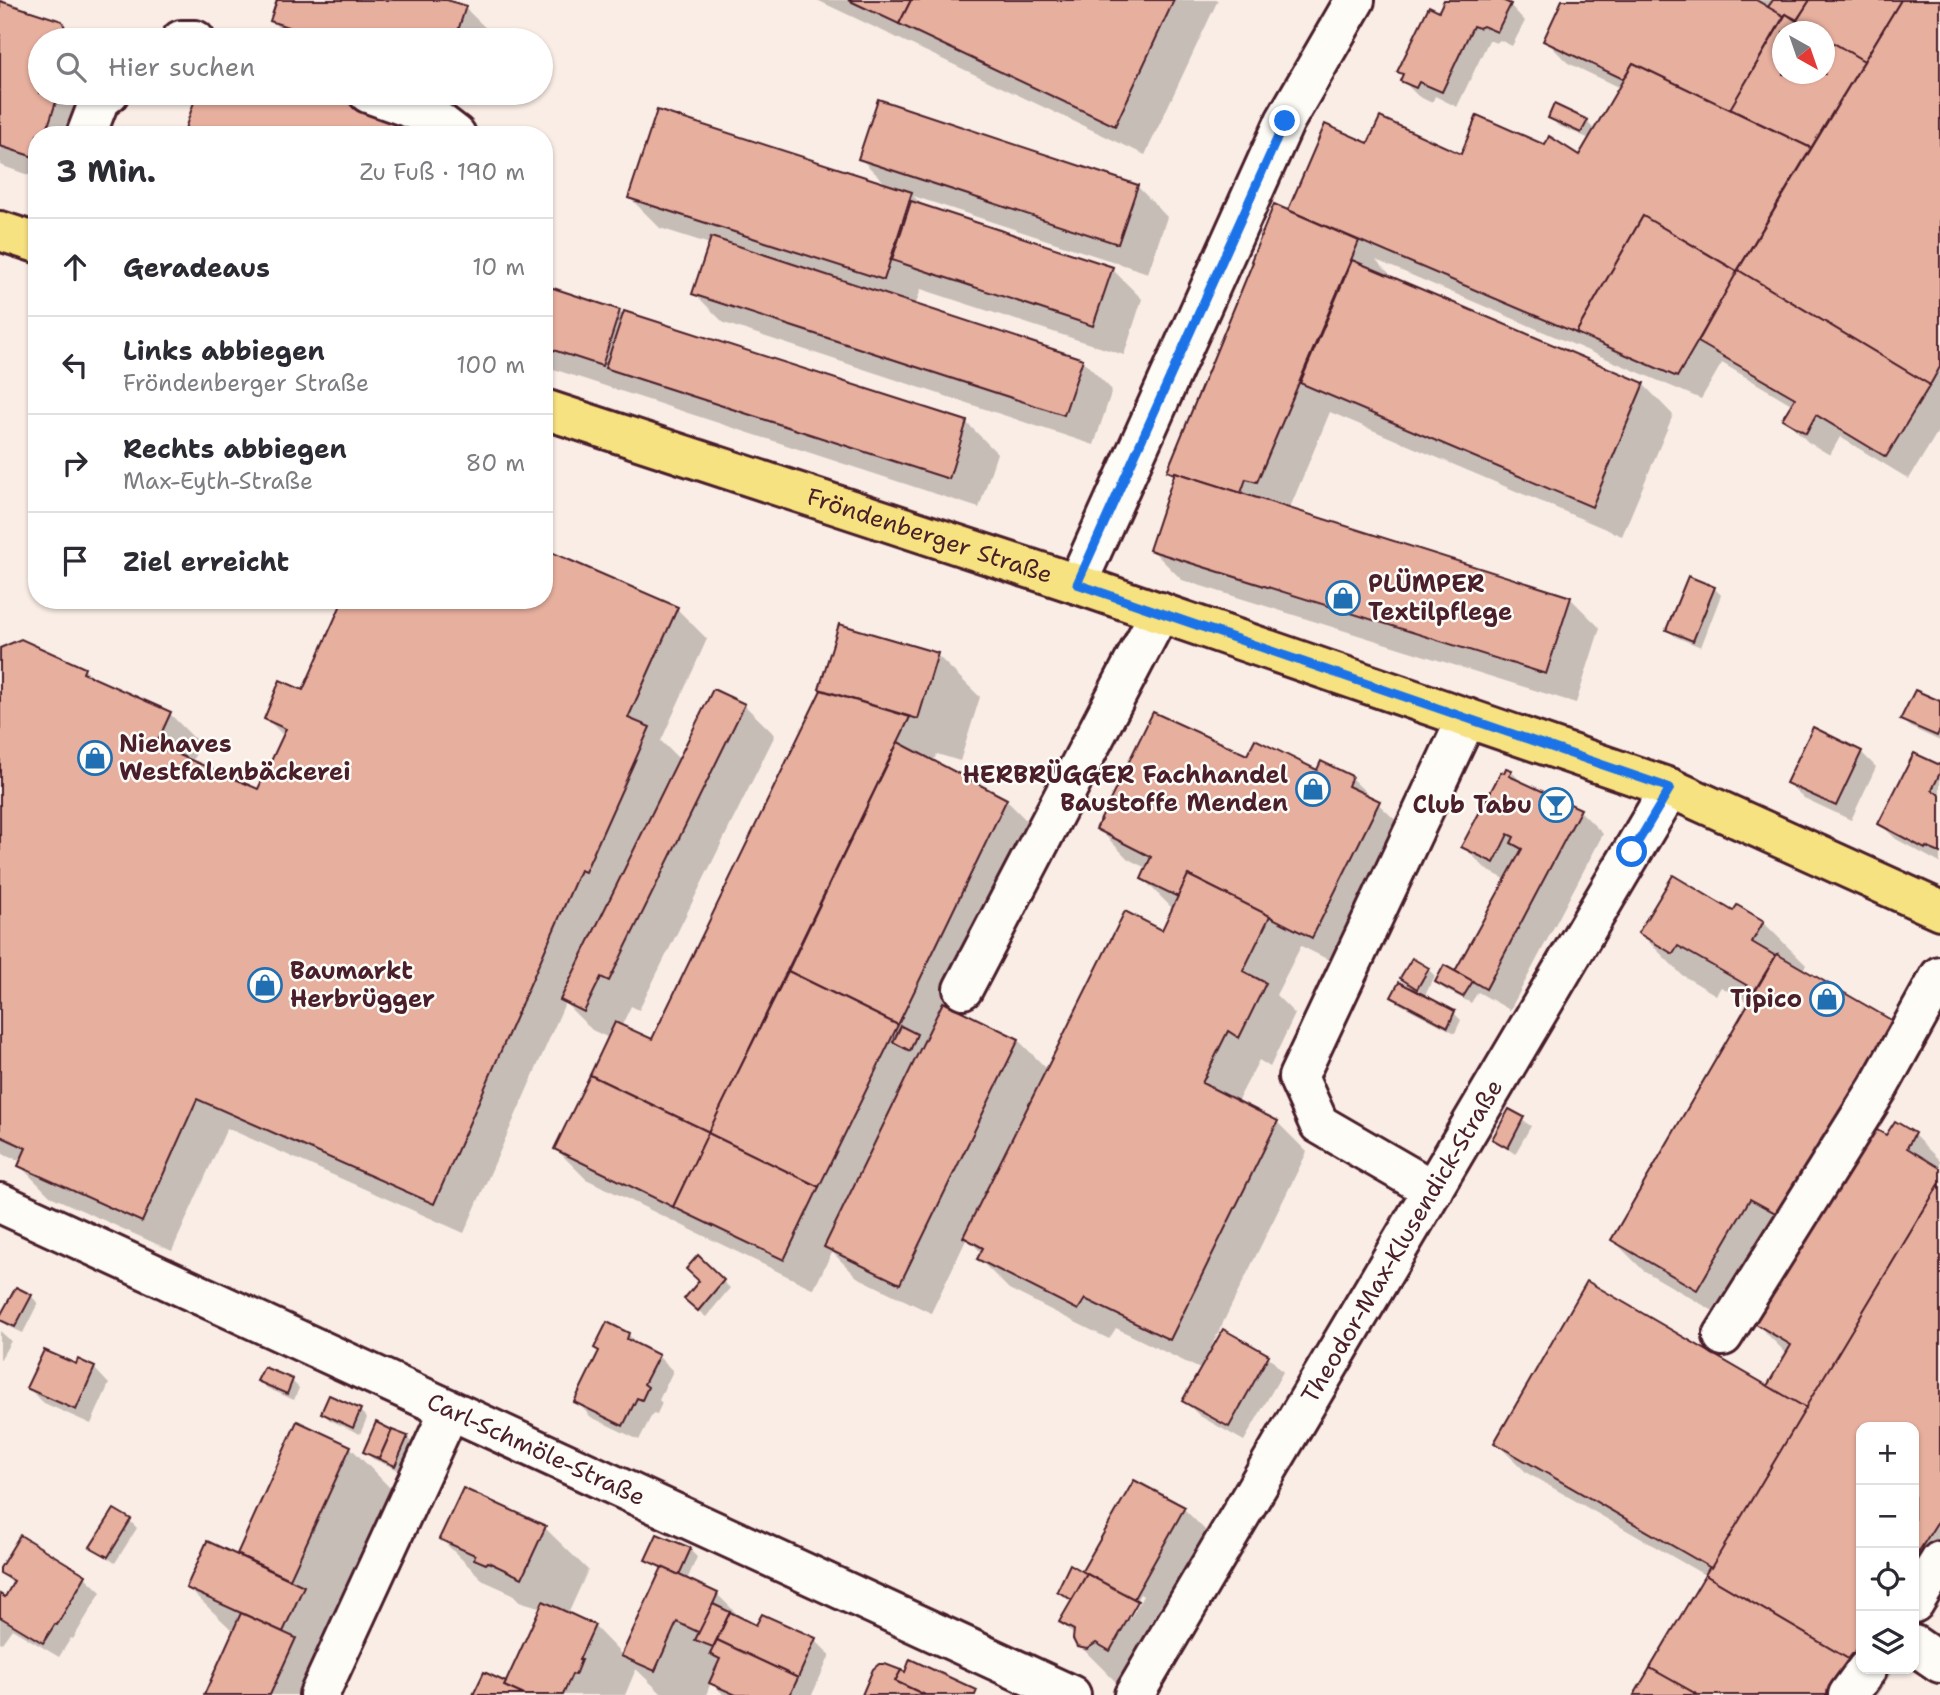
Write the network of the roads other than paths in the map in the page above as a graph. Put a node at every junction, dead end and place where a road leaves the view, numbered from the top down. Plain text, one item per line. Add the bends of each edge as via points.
1 (1355, 0) edge
2 (97, 105) edge
3 (402, 105) edge
4 (89, 126) edge
5 (444, 126) edge
6 (0, 231) edge
7 (28, 240) edge
8 (553, 412) edge
9 (1077, 584) junction
10 (1160, 612) junction
11 (1467, 718) junction
12 (1670, 788) junction
13 (1940, 910) edge
14 (1940, 976) edge
15 (963, 989) dead end
16 (1433, 1190) junction
17 (0, 1203) edge
18 (1723, 1336) dead end
19 (450, 1410) junction
20 (1940, 1561) edge
21 (1919, 1594) edge
22 (1919, 1649) edge
23 (1940, 1663) edge
24 (1863, 1674) edge
25 (319, 1695) edge
26 (1071, 1695) edge
27 (1134, 1695) edge
28 (1848, 1695) edge

1 - 9 street via 1285,121
2 - 4 street
3 - 5 street via 430,115
6 - 7 main road
8 - 9 main road, Fröndenberger Straße
9 - 10 main road, Fröndenberger Straße
10 - 11 main road, Fröndenberger Straße
10 - 15 street
11 - 12 main road, Fröndenberger Straße
11 - 16 street via 1298,1077 1319,1124
12 - 13 main road, Fröndenberger Straße
12 - 16 street, Theodor-Max-Klusendick-Straße
14 - 18 street via 1878,1088
16 - 27 street, Theodor-Max-Klusendick-Straße
17 - 19 street, Carl-Schmöle-Straße
19 - 25 street
19 - 26 street, Carl-Schmöle-Straße
20 - 21 street
22 - 23 street
24 - 28 street

